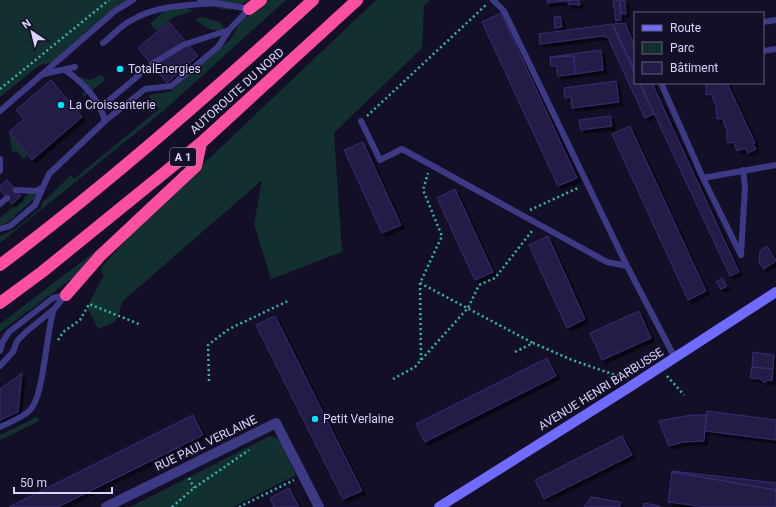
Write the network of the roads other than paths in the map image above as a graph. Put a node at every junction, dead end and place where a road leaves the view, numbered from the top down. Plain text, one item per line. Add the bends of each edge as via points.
1 (133, 0) edge
2 (200, 0) edge
3 (261, 0) edge
4 (313, 0) edge
5 (357, 0) edge
6 (492, 0) edge
7 (217, 3) junction
8 (249, 10) junction
9 (776, 20) edge
10 (764, 22) edge
11 (229, 30) junction
12 (103, 43) dead end
13 (776, 49) edge
14 (764, 50) edge
15 (152, 64) dead end
16 (75, 67) dead end
17 (65, 70) junction
18 (41, 75) junction
19 (139, 75) dead end
20 (661, 84) edge
21 (101, 106) junction
22 (0, 111) edge
23 (105, 121) junction
24 (360, 121) road end
25 (201, 143) junction
26 (0, 159) edge
27 (776, 165) edge
28 (743, 170) junction
29 (0, 171) edge
30 (704, 178) junction
31 (43, 187) junction
32 (16, 190) dead end
33 (7, 198) dead end
34 (0, 204) edge
35 (0, 229) edge
36 (0, 265) edge
37 (627, 266) junction
38 (776, 292) edge
39 (66, 295) junction
40 (0, 303) edge
41 (54, 309) junction
42 (0, 351) edge
43 (675, 358) junction
44 (0, 366) edge
45 (0, 427) edge
46 (106, 507) edge
47 (319, 507) edge
48 (439, 507) edge

1 - 18 lane via 115,12
2 - 7 lane
3 - 8 highway
4 - 36 highway, AUTOROUTE DU NORD / A 1 via 213,90 88,196
5 - 25 highway, AUTOROUTE DU NORD / A 1
6 - 37 lane via 504,11
7 - 8 lane
7 - 12 lane via 180,5 145,13 131,20
8 - 11 lane
9 - 10 lane
11 - 15 lane via 183,45
11 - 23 lane via 218,47 171,86 145,89
13 - 14 lane
16 - 17 lane
17 - 18 lane via 50,71
17 - 21 lane via 80,82
18 - 22 lane
19 - 21 lane
20 - 30 lane
21 - 23 lane
23 - 31 lane via 49,174
24 - 37 lane via 380,160 402,149 607,262
25 - 39 highway via 196,166 100,256
25 - 40 highway, AUTOROUTE DU NORD / A 1
26 - 29 lane
27 - 28 lane
28 - 30 lane
28 - 30 lane via 745,187 741,255
31 - 32 lane via 36,191
31 - 35 lane via 35,205 10,226
33 - 34 lane
37 - 43 lane
38 - 43 main road, AVENUE HENRI BARBUSSE
39 - 41 lane
39 - 42 lane via 53,298 9,332
41 - 44 lane via 27,331
41 - 45 lane via 37,397 30,410
43 - 48 main road, AVENUE HENRI BARBUSSE
46 - 47 street, RUE PAUL VERLAINE via 276,423

